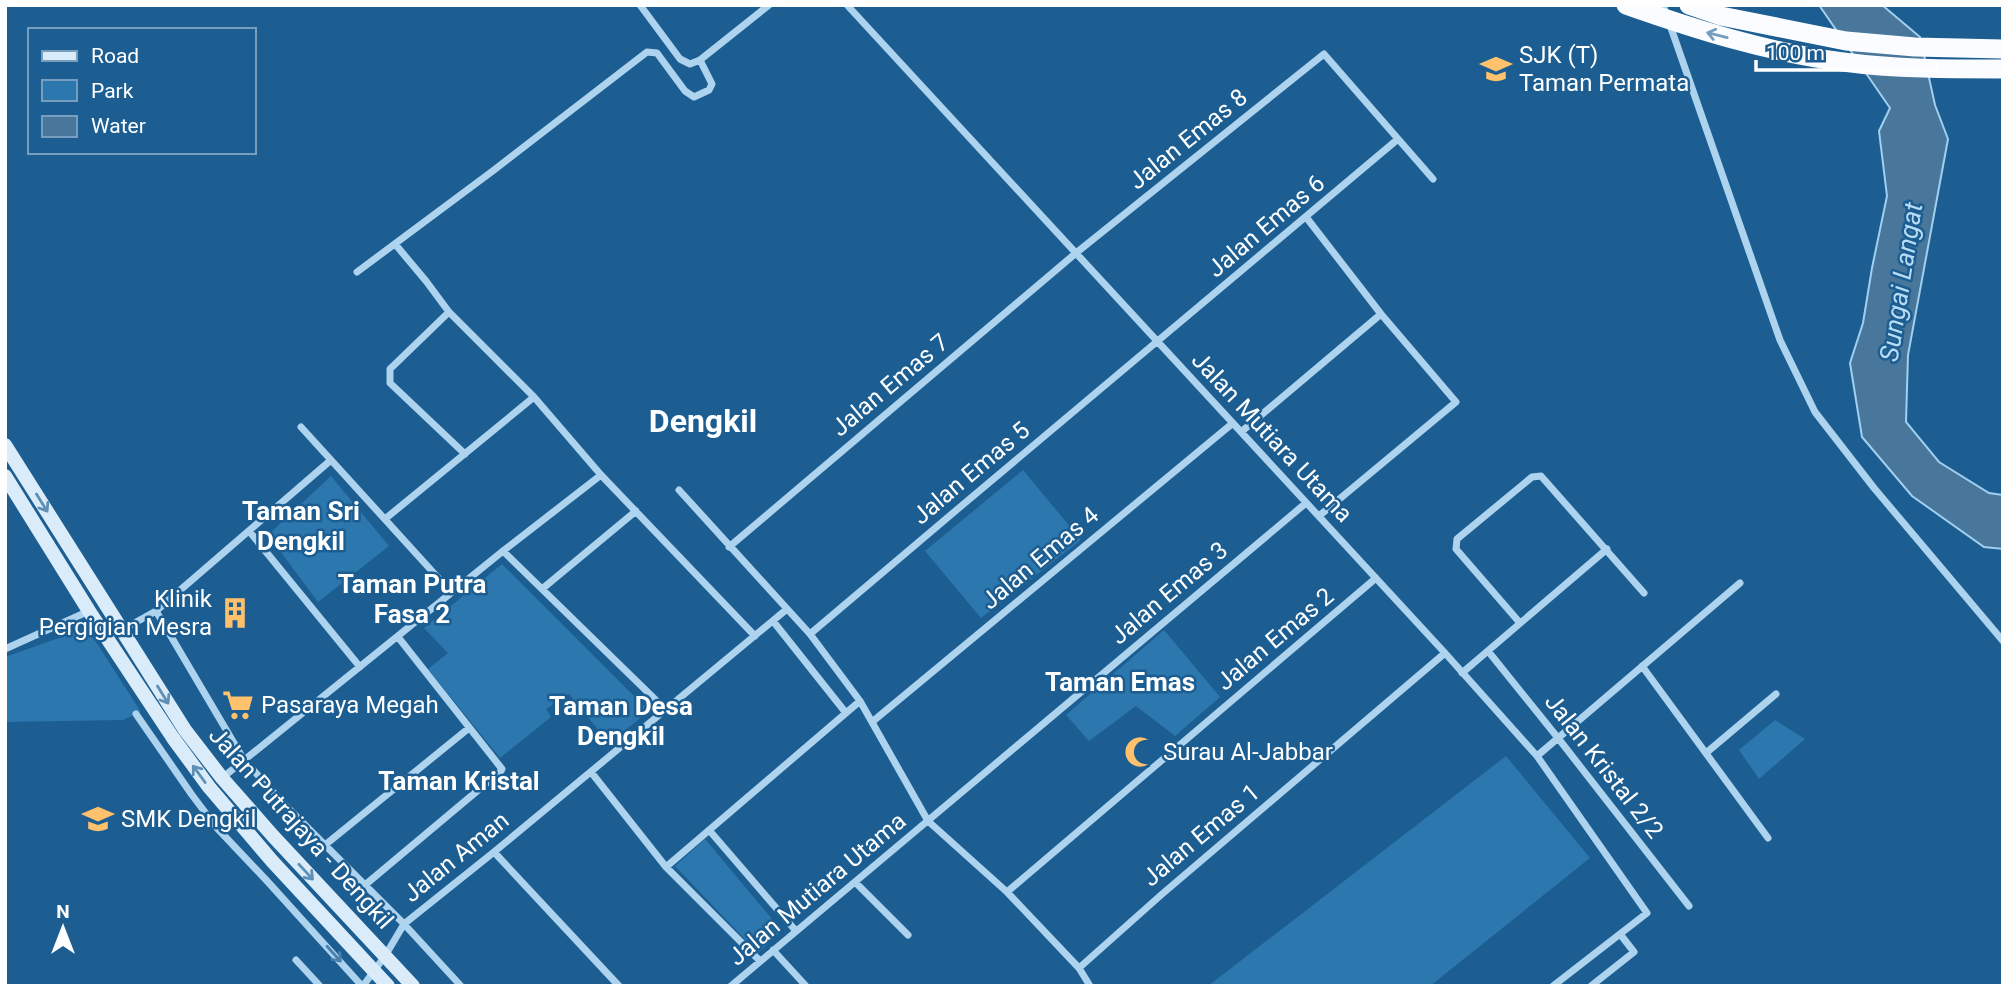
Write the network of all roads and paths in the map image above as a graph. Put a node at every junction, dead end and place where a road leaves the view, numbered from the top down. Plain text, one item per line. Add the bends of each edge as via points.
1 (640, 5) edge
2 (769, 5) edge
3 (847, 5) edge
4 (1626, 5) edge
5 (1663, 5) edge
6 (1689, 5) edge
7 (2003, 49) edge
8 (700, 60) junction
9 (2003, 69) edge
10 (1398, 139) junction
11 (1433, 179) dead end
12 (1306, 217) junction
13 (395, 244) junction
14 (1076, 253) junction
15 (357, 272) dead end
16 (449, 312) junction
17 (1381, 314) junction
18 (1158, 342) junction
19 (534, 397) junction
20 (1233, 423) junction
21 (301, 427) dead end
22 (1241, 432) junction
23 (5, 445) edge
24 (465, 454) junction
25 (331, 460) junction
26 (601, 475) junction
27 (5, 476) edge
28 (678, 490) dead end
29 (1306, 503) junction
30 (636, 511) junction
31 (1319, 516) junction
32 (385, 519) junction
33 (249, 531) junction
34 (729, 547) junction
35 (1607, 549) junction
36 (503, 551) junction
37 (1376, 578) junction
38 (1740, 583) dead end
39 (542, 589) junction
40 (451, 592) junction
41 (1644, 593) dead end
42 (787, 609) junction
43 (89, 611) junction
44 (156, 611) junction
45 (773, 621) junction
46 (1520, 623) junction
47 (122, 630) junction
48 (810, 634) junction
49 (755, 636) junction
50 (398, 637) junction
51 (2003, 641) edge
52 (5, 649) edge
53 (1488, 651) junction
54 (1445, 653) junction
55 (1642, 666) junction
56 (360, 667) junction
57 (1462, 673) junction
58 (1776, 694) dead end
59 (860, 701) junction
60 (666, 710) junction
61 (846, 713) junction
62 (136, 714) dead end
63 (872, 722) junction
64 (469, 728) junction
65 (173, 738) junction
66 (1558, 738) junction
67 (159, 748) junction
68 (1706, 753) junction
69 (1536, 755) junction
70 (244, 760) junction
71 (591, 772) junction
72 (222, 778) junction
73 (928, 821) junction
74 (709, 830) junction
75 (1769, 838) dead end
76 (325, 845) junction
77 (494, 852) junction
78 (666, 867) junction
79 (855, 881) junction
80 (365, 885) junction
81 (1007, 892) junction
82 (1689, 905) dead end
83 (316, 910) junction
84 (305, 922) junction
85 (404, 924) junction
86 (796, 931) junction
87 (1620, 934) junction
88 (908, 936) dead end
89 (773, 950) junction
90 (384, 956) junction
91 (296, 960) dead end
92 (760, 961) junction
93 (1079, 968) junction
94 (373, 972) junction
95 (320, 986) edge
96 (363, 986) edge
97 (388, 986) edge
98 (413, 986) edge
99 (461, 986) edge
100 (619, 986) edge
101 (731, 986) edge
102 (806, 986) edge
103 (1090, 986) edge
104 (1553, 986) edge
105 (1591, 986) edge

1 - 8 street via 680,59 690,64
2 - 8 street
3 - 14 street, Jalan Mutiara Utama
9 -> 4 highway, bridge via 1844,62 1700,31
5 - 51 street via 1780,340 1815,412
6 - 7 highway via 1721,16 1846,41
8 - 13 street via 712,84 694,97 657,53 647,52
10 - 11 street
10 - 12 street, Jalan Emas 6
10 - 14 street, Jalan Emas 8 via 1324,54
12 - 17 street
12 - 18 street, Jalan Emas 6
13 - 15 street
13 - 16 street
14 - 18 street, Jalan Mutiara Utama
14 - 34 street, Jalan Emas 7
16 - 19 street
16 - 24 street via 390,369 390,383
17 - 22 street
17 - 31 street via 1456,402
18 - 20 street, Jalan Mutiara Utama
18 - 48 street, Jalan Emas 5
19 - 24 street
19 - 26 street
20 - 22 street, Jalan Mutiara Utama
20 - 63 street, Jalan Emas 4
21 - 25 street
22 - 29 street, Jalan Mutiara Utama
23 -> 47 main road, Jalan Putrajaya - Dengkil
24 - 32 street
25 - 32 street
25 - 33 street
26 - 30 street
26 - 36 street
27 - 43 main road, Jalan Putrajaya - Dengkil
28 - 34 street
29 - 31 street, Jalan Mutiara Utama
29 - 73 street, Jalan Emas 3
30 - 39 street
30 - 49 street
31 - 37 street, Jalan Mutiara Utama
32 - 40 street
33 - 44 street
33 - 56 street
34 - 42 street
35 - 41 street
35 - 46 street
35 - 46 street via 1541,476 1532,477 1457,539 1456,549
36 - 39 street
36 - 40 street
37 - 54 street, Jalan Mutiara Utama
37 - 81 street, Jalan Emas 2
38 - 55 street
39 - 60 street
40 - 50 street
42 - 45 street, Jalan Aman
42 - 48 street
43 - 52 street
43 - 65 main road, Jalan Putrajaya - Dengkil
44 - 47 street
44 - 70 street
45 - 49 street, Jalan Aman
45 - 61 street
46 - 53 street
47 -> 72 main road, Jalan Putrajaya - Dengkil via 185,730
48 - 59 street
49 - 60 street, Jalan Aman
50 - 56 street
50 - 64 street
53 - 57 street
53 - 66 street, Jalan Kristal 2/2
54 - 57 street, Jalan Mutiara Utama
54 - 93 street, Jalan Emas 1
55 - 66 street
55 - 68 street
56 - 70 street
57 - 69 street, Jalan Mutiara Utama
58 - 68 street
59 - 61 street
59 - 63 street
60 - 71 street, Jalan Aman
61 - 74 street
62 - 67 street
63 - 73 street
64 - 76 street
64 - 80 street via 501,766 501,772
65 - 67 street
83 -> 65 main road, Jalan Putrajaya - Dengkil via 209,788
66 - 69 street
66 - 82 street, Jalan Kristal 2/2
67 - 84 street via 217,828
68 - 75 street
69 - 87 street, Jalan Mutiara Utama via 1647,913
70 - 72 street
70 - 76 street
71 - 77 street, Jalan Aman
71 - 78 street
72 -> 90 main road, Jalan Putrajaya - Dengkil
73 - 79 street, Jalan Mutiara Utama
73 - 81 street
74 - 78 street
74 - 86 street
76 - 80 street
77 - 85 street, Jalan Aman
77 - 100 street
78 - 92 street
79 - 86 street, Jalan Mutiara Utama
79 - 88 street
80 - 85 street
81 - 93 street
83 - 84 street
83 - 94 main road, Jalan Putrajaya - Dengkil
84 -> 96 street
85 - 90 street, Jalan Aman
85 - 99 street
86 - 89 street, Jalan Mutiara Utama
87 - 104 street
87 - 105 street via 1634,952
89 - 92 street, Jalan Mutiara Utama
89 - 102 street
90 - 94 street, Jalan Aman
90 - 98 main road, Jalan Putrajaya - Dengkil
91 - 95 street
92 - 101 street, Jalan Mutiara Utama
93 - 103 street
94 - 96 street, Jalan Aman
94 - 97 main road, Jalan Putrajaya - Dengkil

